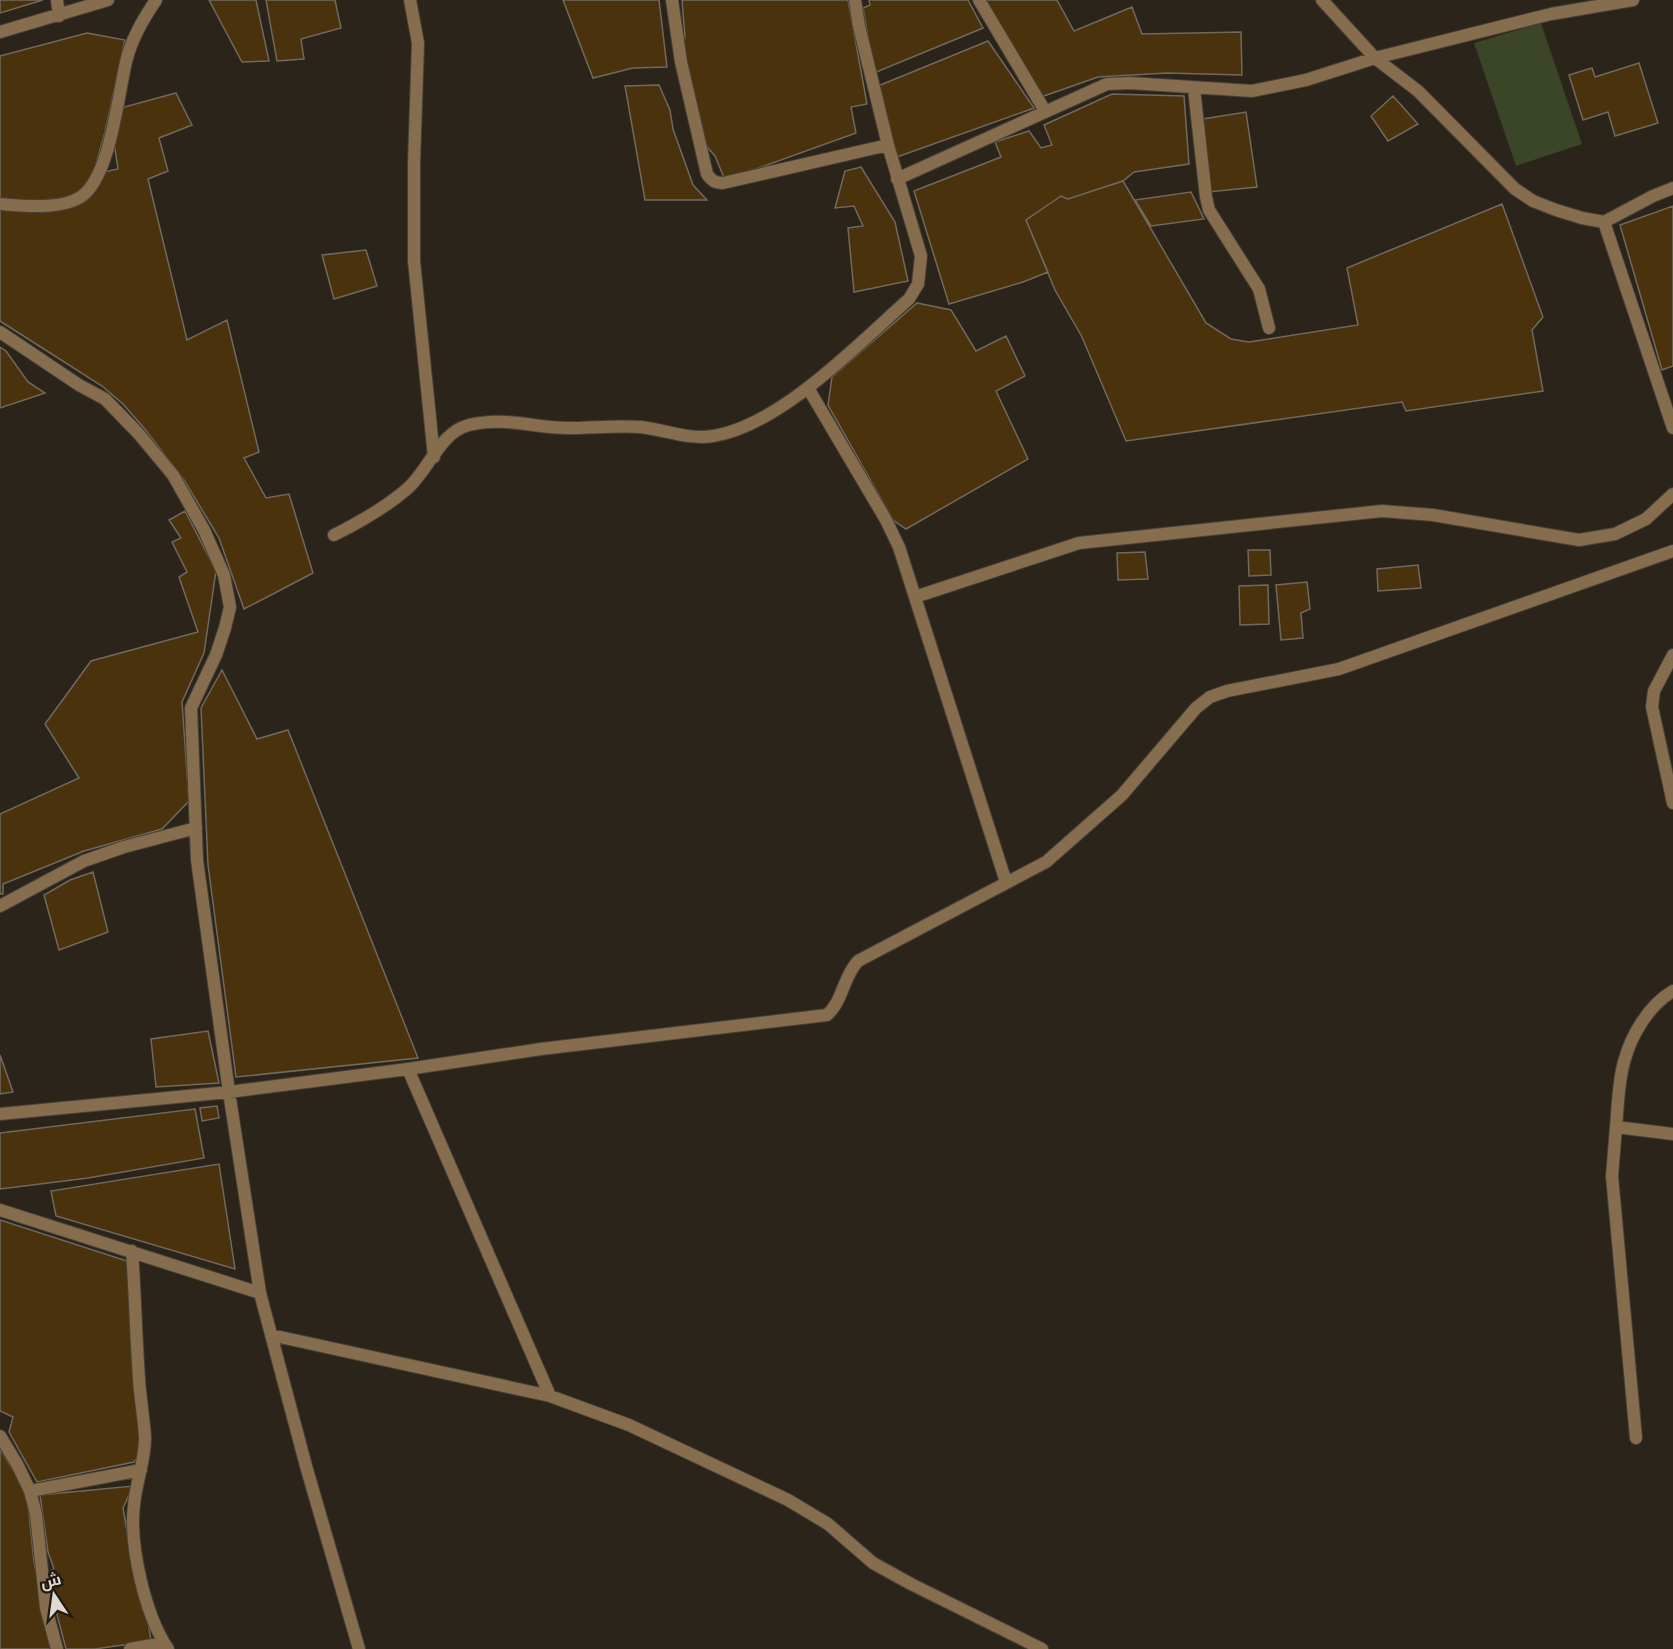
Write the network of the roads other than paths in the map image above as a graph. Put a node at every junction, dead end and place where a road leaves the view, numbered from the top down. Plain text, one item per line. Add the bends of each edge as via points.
1 (57, 0) edge
2 (108, 0) edge
3 (156, 0) edge
4 (411, 0) edge
5 (672, 0) edge
6 (855, 0) edge
7 (979, 0) edge
8 (1322, 0) edge
9 (1633, 0) edge
10 (59, 16) junction
11 (0, 32) edge
12 (1375, 58) junction
13 (1194, 89) junction
14 (1045, 111) junction
15 (888, 145) junction
16 (897, 179) junction
17 (1673, 188) edge
18 (0, 204) edge
19 (1604, 222) junction
20 (1269, 328) dead end
21 (0, 332) edge
22 (808, 388) junction
23 (1673, 428) edge
24 (434, 457) junction
25 (1673, 494) edge
26 (334, 535) dead end
27 (1673, 551) edge
28 (915, 597) junction
29 (1673, 655) edge
30 (1673, 803) edge
31 (196, 828) junction
32 (1006, 882) junction
33 (0, 906) edge
34 (1673, 991) edge
35 (408, 1069) junction
36 (229, 1092) junction
37 (0, 1114) edge
38 (1616, 1127) junction
39 (1673, 1134) edge
40 (0, 1210) edge
41 (132, 1251) junction
42 (260, 1293) junction
43 (271, 1335) junction
44 (550, 1396) junction
45 (0, 1436) edge
46 (1636, 1438) dead end
47 (141, 1470) junction
48 (30, 1491) junction
49 (166, 1646) edge
50 (57, 1649) edge
51 (130, 1649) edge
52 (359, 1649) edge
53 (1042, 1649) edge

1 - 10 street
2 - 10 street
3 - 18 street via 130,48 105,156 90,189 79,198 60,204
4 - 24 street via 418,43 414,261
5 - 15 street via 681,62 707,174 712,181 723,183
6 - 15 street
7 - 14 street
8 - 12 street
9 - 12 street via 1551,14
10 - 11 street
12 - 13 street via 1306,80 1252,91
12 - 19 street via 1418,91 1515,189 1556,210
13 - 14 street via 1115,82
13 - 20 street via 1209,210 1259,289
14 - 16 street
15 - 16 street
16 - 22 street via 921,256 918,284 909,299
17 - 19 street
19 - 23 street
21 - 31 street via 105,399 138,433 173,475 224,576 230,607 225,628 191,708
22 - 24 street via 750,426 713,436 687,437 641,427 557,428 494,420 448,435
22 - 28 street via 886,520
24 - 26 street via 409,488 369,518
25 - 28 street via 1646,519 1616,534 1579,540 1433,515 1382,511 1079,543
27 - 32 street via 1339,669 1227,691 1210,698 1196,708 1122,795 1046,862
28 - 32 street
29 - 30 street via 1654,691 1652,707
31 - 33 street via 84,861
31 - 36 street
32 - 35 street via 858,962 852,967 834,1009 827,1015
34 - 38 street via 1661,998 1637,1029 1624,1062
35 - 36 street
35 - 44 street
36 - 37 street
36 - 42 street
38 - 39 street
38 - 46 street via 1612,1176
40 - 41 street
41 - 42 street
41 - 47 street via 145,1437
42 - 43 street
43 - 44 street
43 - 52 street
44 - 53 street via 629,1425 788,1500 828,1524 873,1563
45 - 48 street
47 - 48 street
47 - 49 street via 132,1525 134,1550 152,1615
48 - 50 street via 46,1608
49 - 51 street

